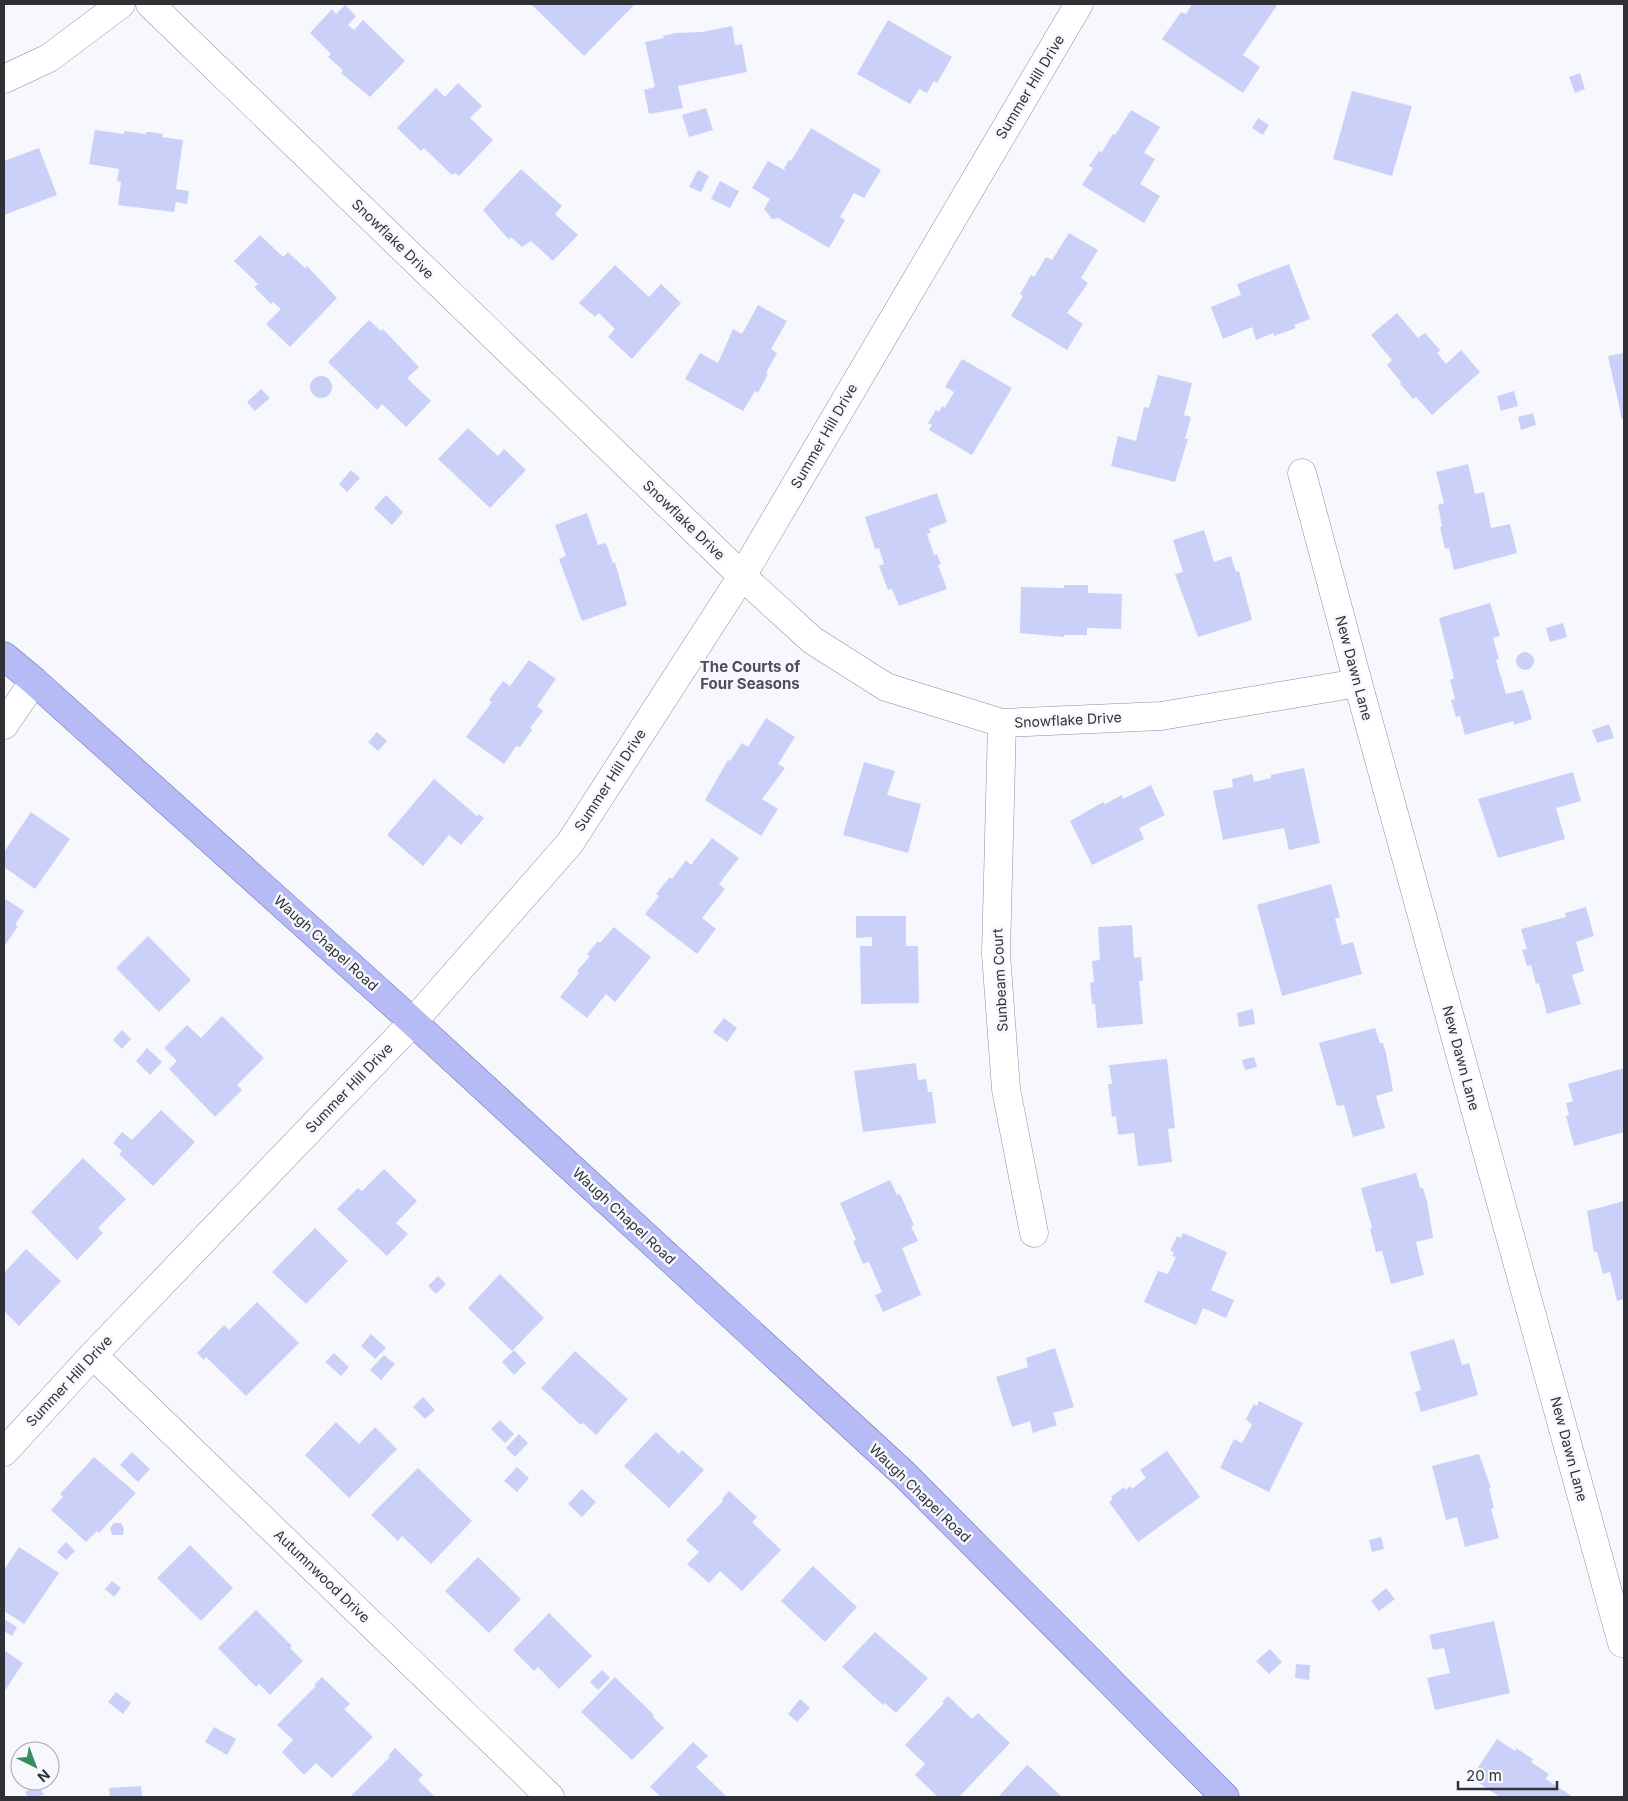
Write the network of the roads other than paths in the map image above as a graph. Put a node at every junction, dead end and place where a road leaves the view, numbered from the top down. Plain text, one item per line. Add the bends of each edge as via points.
1 (121, 4) edge
2 (150, 4) edge
3 (1079, 4) edge
4 (4, 79) edge
5 (1302, 474) dead end
6 (742, 576) junction
7 (4, 656) edge
8 (34, 681) junction
9 (1358, 683) junction
10 (1002, 724) junction
11 (4, 725) edge
12 (413, 1022) junction
13 (1034, 1233) dead end
14 (92, 1355) junction
15 (4, 1452) edge
16 (1622, 1643) dead end
17 (550, 1797) edge
18 (1225, 1797) edge

1 - 4 street via 49,58
2 - 6 street, Snowflake Drive
3 - 6 street, Summer Hill Drive
5 - 9 street, New Dawn Lane
6 - 10 street, Snowflake Drive via 812,640 886,686
6 - 12 street, Summer Hill Drive via 570,843
7 - 8 main road, Waugh Chapel Road
8 - 11 street
8 - 12 main road, Waugh Chapel Road
9 - 10 street, Snowflake Drive via 1161,716
9 - 16 street, New Dawn Lane
10 - 13 street, Sunbeam Court via 996,954 1006,1089
12 - 14 street, Summer Hill Drive
12 - 18 main road, Waugh Chapel Road via 904,1474
14 - 15 street, Summer Hill Drive
14 - 17 street, Autumnwood Drive

